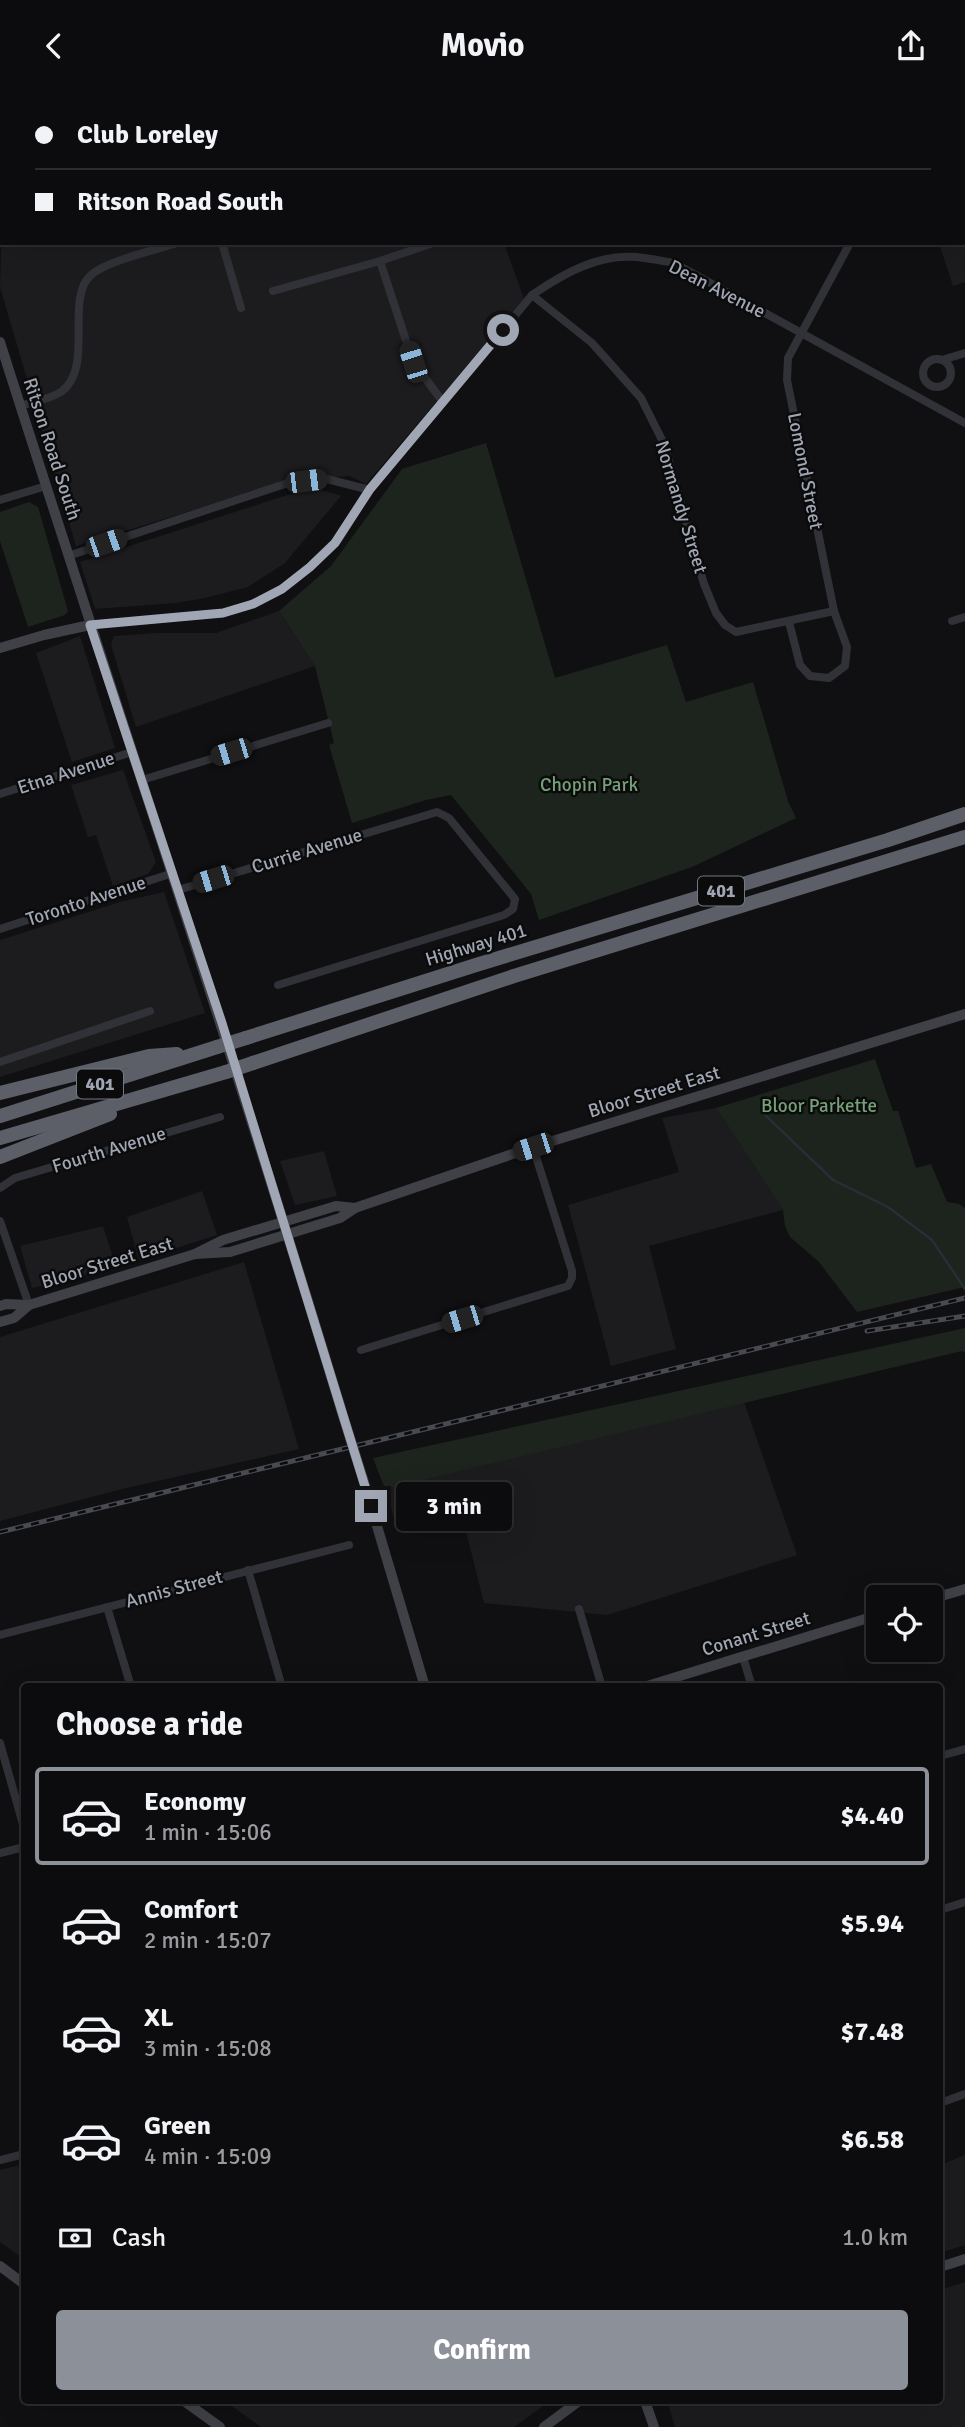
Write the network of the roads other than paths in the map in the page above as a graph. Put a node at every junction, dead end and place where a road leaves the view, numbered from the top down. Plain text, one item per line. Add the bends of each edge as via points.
1 (171, 245) edge
2 (223, 245) edge
3 (427, 245) edge
4 (849, 245) edge
5 (380, 261) junction
6 (274, 291) dead end
7 (532, 295) junction
8 (241, 308) dead end
9 (800, 332) junction
10 (0, 342) edge
11 (965, 353) edge
12 (942, 360) dead end
13 (443, 402) junction
14 (20, 406) junction
15 (965, 423) edge
16 (46, 486) junction
17 (370, 489) junction
18 (0, 500) edge
19 (68, 556) junction
20 (834, 611) junction
21 (965, 617) edge
22 (952, 621) dead end
23 (789, 622) junction
24 (90, 625) junction
25 (0, 648) edge
26 (328, 723) dead end
27 (132, 752) junction
28 (142, 780) junction
29 (0, 794) edge
30 (965, 814) edge
31 (965, 837) edge
32 (173, 873) junction
33 (178, 890) junction
34 (0, 929) edge
35 (278, 985) dead end
36 (150, 1011) dead end
37 (965, 1014) edge
38 (200, 1053) junction
39 (0, 1062) edge
40 (191, 1083) junction
41 (0, 1093) edge
42 (0, 1116) edge
43 (220, 1117) dead end
44 (0, 1138) edge
45 (533, 1147) junction
46 (0, 1157) edge
47 (0, 1188) edge
48 (355, 1208) junction
49 (0, 1221) edge
50 (284, 1222) junction
51 (288, 1235) junction
52 (195, 1254) junction
53 (0, 1305) edge
54 (29, 1305) junction
55 (0, 1322) edge
56 (361, 1350) dead end
57 (349, 1545) dead end
58 (248, 1570) junction
59 (965, 1589) edge
60 (943, 1595) edge
61 (107, 1607) junction
62 (579, 1609) dead end
63 (866, 1619) edge
64 (0, 1635) edge
65 (743, 1657) junction
66 (130, 1683) edge
67 (281, 1683) edge
68 (424, 1683) edge
69 (601, 1683) edge
70 (656, 1683) edge
71 (751, 1683) edge
72 (0, 1743) edge
73 (965, 1749) edge
74 (943, 1755) edge
75 (21, 1817) edge
76 (21, 1848) edge
77 (0, 1853) edge
78 (965, 1902) edge
79 (943, 1909) edge
80 (965, 2094) edge
81 (943, 2102) edge
82 (21, 2155) edge
83 (0, 2160) edge
84 (965, 2259) edge
85 (0, 2266) edge
86 (943, 2266) edge
87 (21, 2282) edge
88 (188, 2404) edge
89 (575, 2404) edge
90 (646, 2404) edge
91 (220, 2427) edge
92 (544, 2427) edge
93 (654, 2427) edge

1 - 14 street via 104,266 87,278 81,294 74,377 60,393
2 - 8 street
3 - 5 street
4 - 9 street, Lomond Street
5 - 6 street
5 - 13 street via 413,362
7 - 9 street, Dean Avenue via 595,261 634,256 674,263
7 - 13 street, Dean Avenue
7 - 23 street, Normandy Street via 592,343 641,398 664,444 704,585 724,625 736,632
9 - 15 street, Dean Avenue
9 - 20 street, Lomond Street via 788,358 787,380
10 - 14 main road, Ritson Road South
11 - 12 street
13 - 17 street, Dean Avenue
14 - 16 main road, Ritson Road South
16 - 18 street
16 - 19 main road, Ritson Road South
17 - 19 street via 323,478 288,483
17 - 24 street, Dean Avenue via 335,543 282,589 253,604 212,615
19 - 24 main road, Ritson Road South
20 - 23 street
20 - 23 street, Lomond Street via 847,647 845,666 829,678 810,676 800,665
21 - 22 street
24 - 25 main road
24 - 27 main road, Ritson Road South
26 - 28 street
27 - 28 main road, Ritson Road South
27 - 29 street, Etna Avenue
28 - 32 main road, Ritson Road South
30 - 38 highway, Highway 401 / 401, bridge
31 - 40 highway, 401, bridge via 513,976
32 - 33 main road, Ritson Road South
32 - 34 street, Toronto Avenue
33 - 35 street, Currie Avenue via 437,812 449,818 514,899 513,909 504,915
33 - 50 main road, Ritson Road South
36 - 39 street
37 - 45 main road, Bloor Street East
38 - 41 highway via 149,1056
38 - 42 highway, Highway 401 / 401
40 - 44 highway, 401
40 - 46 highway
43 - 47 street, Fourth Avenue via 15,1178
45 - 48 main road, Bloor Street East
45 - 56 street via 572,1271 571,1282 564,1289
48 - 50 main road, Bloor Street East via 336,1206
48 - 51 main road, Bloor Street East via 340,1218
49 - 54 street
50 - 51 main road, Ritson Road South
50 - 52 main road, Bloor Street East via 223,1240
51 - 52 main road, Bloor Street East via 230,1252
51 - 68 main road, Ritson Road South, bridge
52 - 54 main road, Bloor Street East
53 - 54 main road, Bloor Street East
54 - 55 main road, Bloor Street East via 14,1318
57 - 58 street, Annis Street
58 - 61 street, Annis Street
58 - 67 street
59 - 60 main road
61 - 64 street, Annis Street
61 - 66 street
62 - 69 street
63 - 65 main road, Conant Street
65 - 70 main road, Conant Street
65 - 71 street
72 - 75 street
73 - 74 street
76 - 77 street
78 - 79 street
80 - 81 street
82 - 83 street
84 - 86 main road
85 - 87 main road
88 - 91 main road
89 - 92 main road
90 - 93 main road

